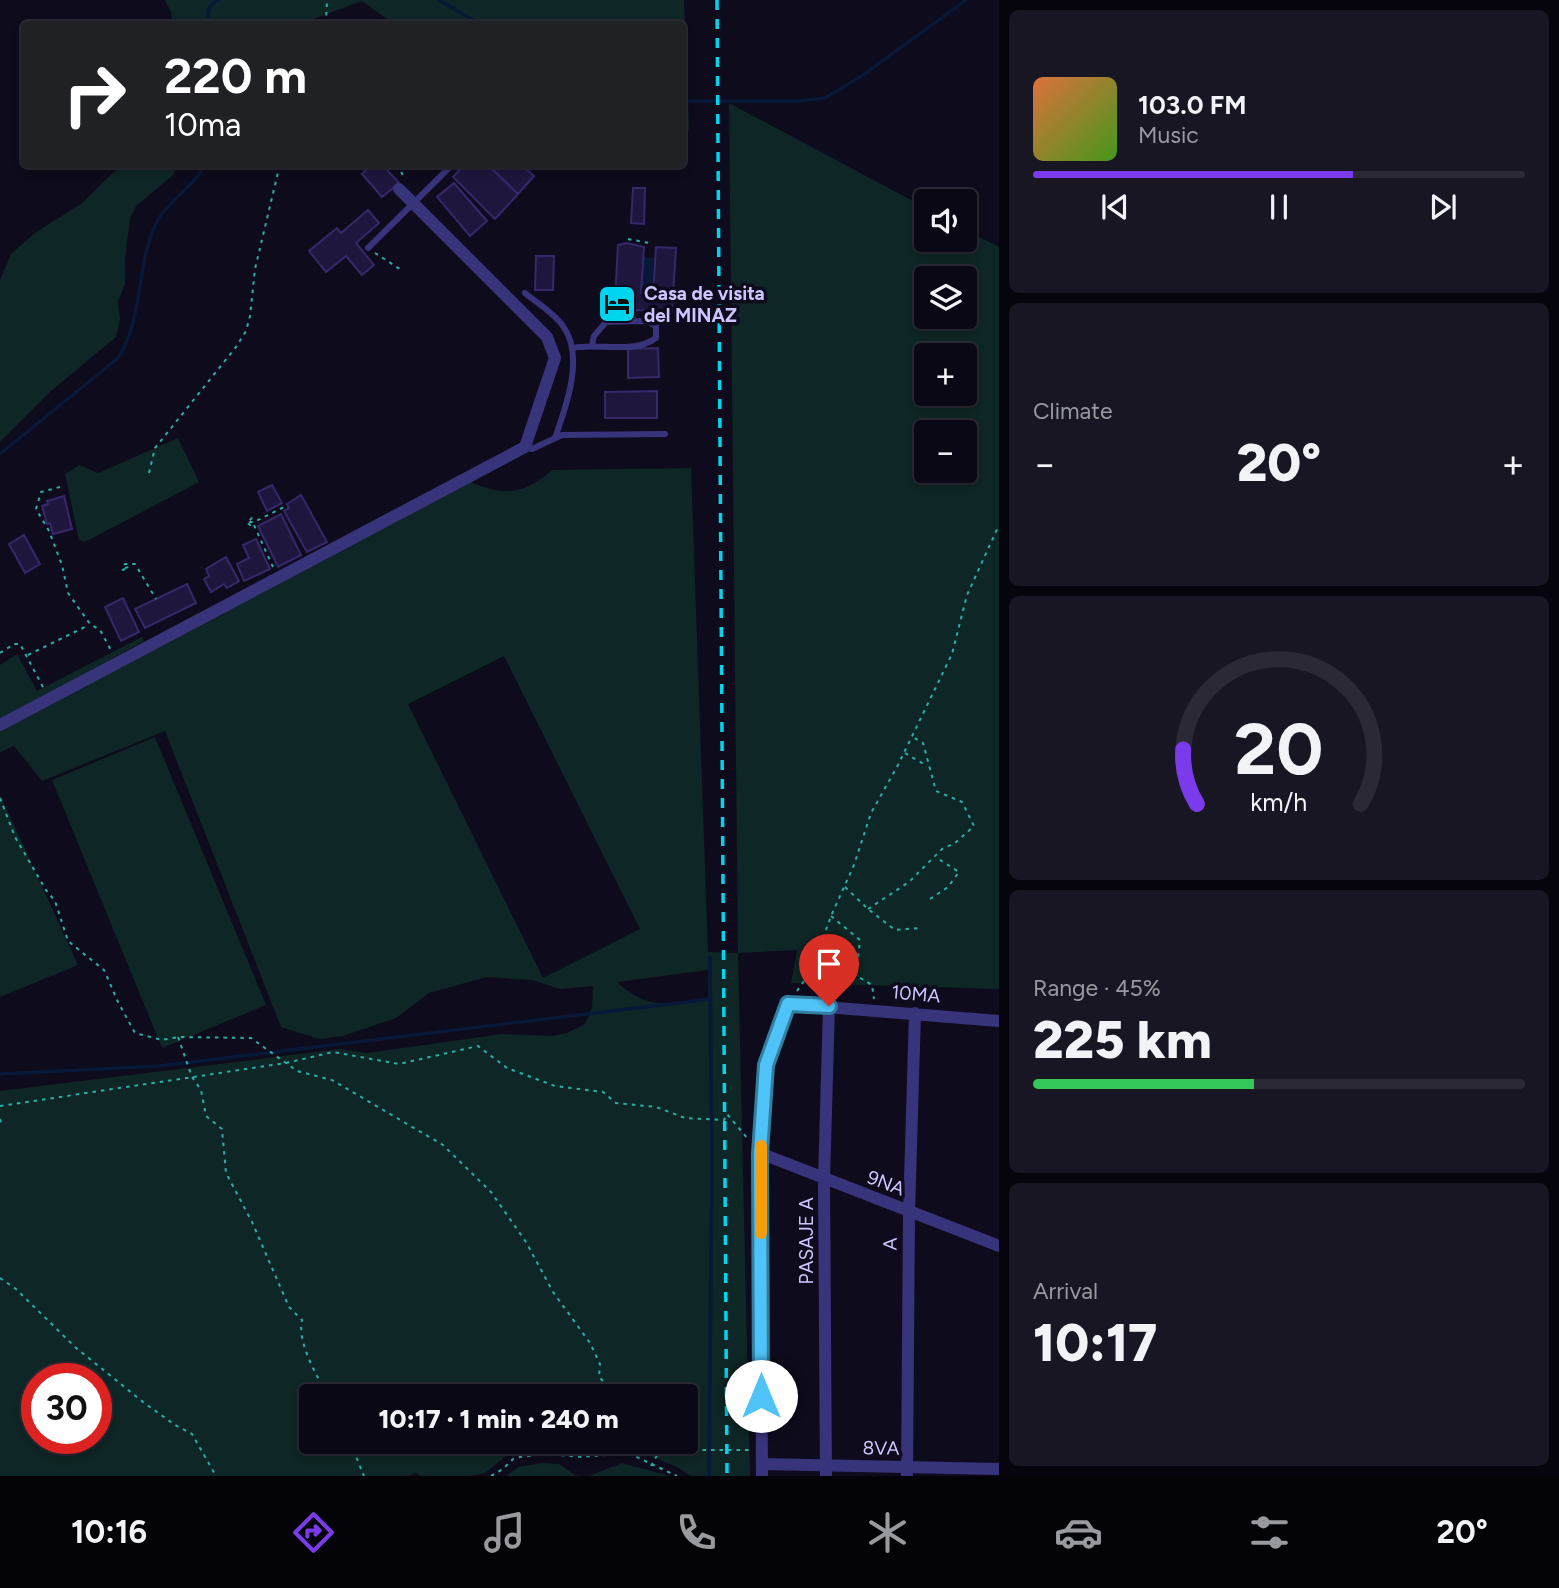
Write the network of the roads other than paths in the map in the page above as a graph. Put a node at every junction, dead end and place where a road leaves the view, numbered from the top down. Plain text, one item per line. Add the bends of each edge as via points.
1 (449, 168) edge
2 (400, 189) dead end
3 (414, 203) junction
4 (368, 248) road end
5 (525, 293) dead end
6 (592, 345) junction
7 (572, 348) junction
8 (665, 434) dead end
9 (555, 438) junction
10 (525, 447) junction
11 (0, 725) edge
12 (829, 1006) junction
13 (915, 1013) junction
14 (999, 1021) edge
15 (760, 1153) junction
16 (824, 1180) junction
17 (909, 1213) junction
18 (999, 1246) edge
19 (999, 1469) edge
20 (762, 1470) edge
21 (826, 1471) edge
22 (907, 1472) edge

1 - 3 lane
2 - 3 street
3 - 4 lane
3 - 10 street via 547,337 555,358
5 - 7 lane via 563,326
6 - 6 lane via 647,344 656,338 656,326 646,321 606,322
6 - 7 lane
7 - 9 lane via 566,408
8 - 9 lane
9 - 10 lane via 532,450
10 - 11 street
12 - 13 street, 10MA
12 - 15 street, 10MA via 788,1004 766,1065
12 - 16 street, PASAJE A
13 - 14 street, 10MA
13 - 17 street, A
15 - 16 street, 9NA
15 - 20 street
16 - 17 street, 9NA
16 - 21 street, PASAJE A
17 - 18 street, 9NA
17 - 22 street, A
19 - 22 street, 8VA
20 - 21 street, 8VA
21 - 22 street, 8VA

